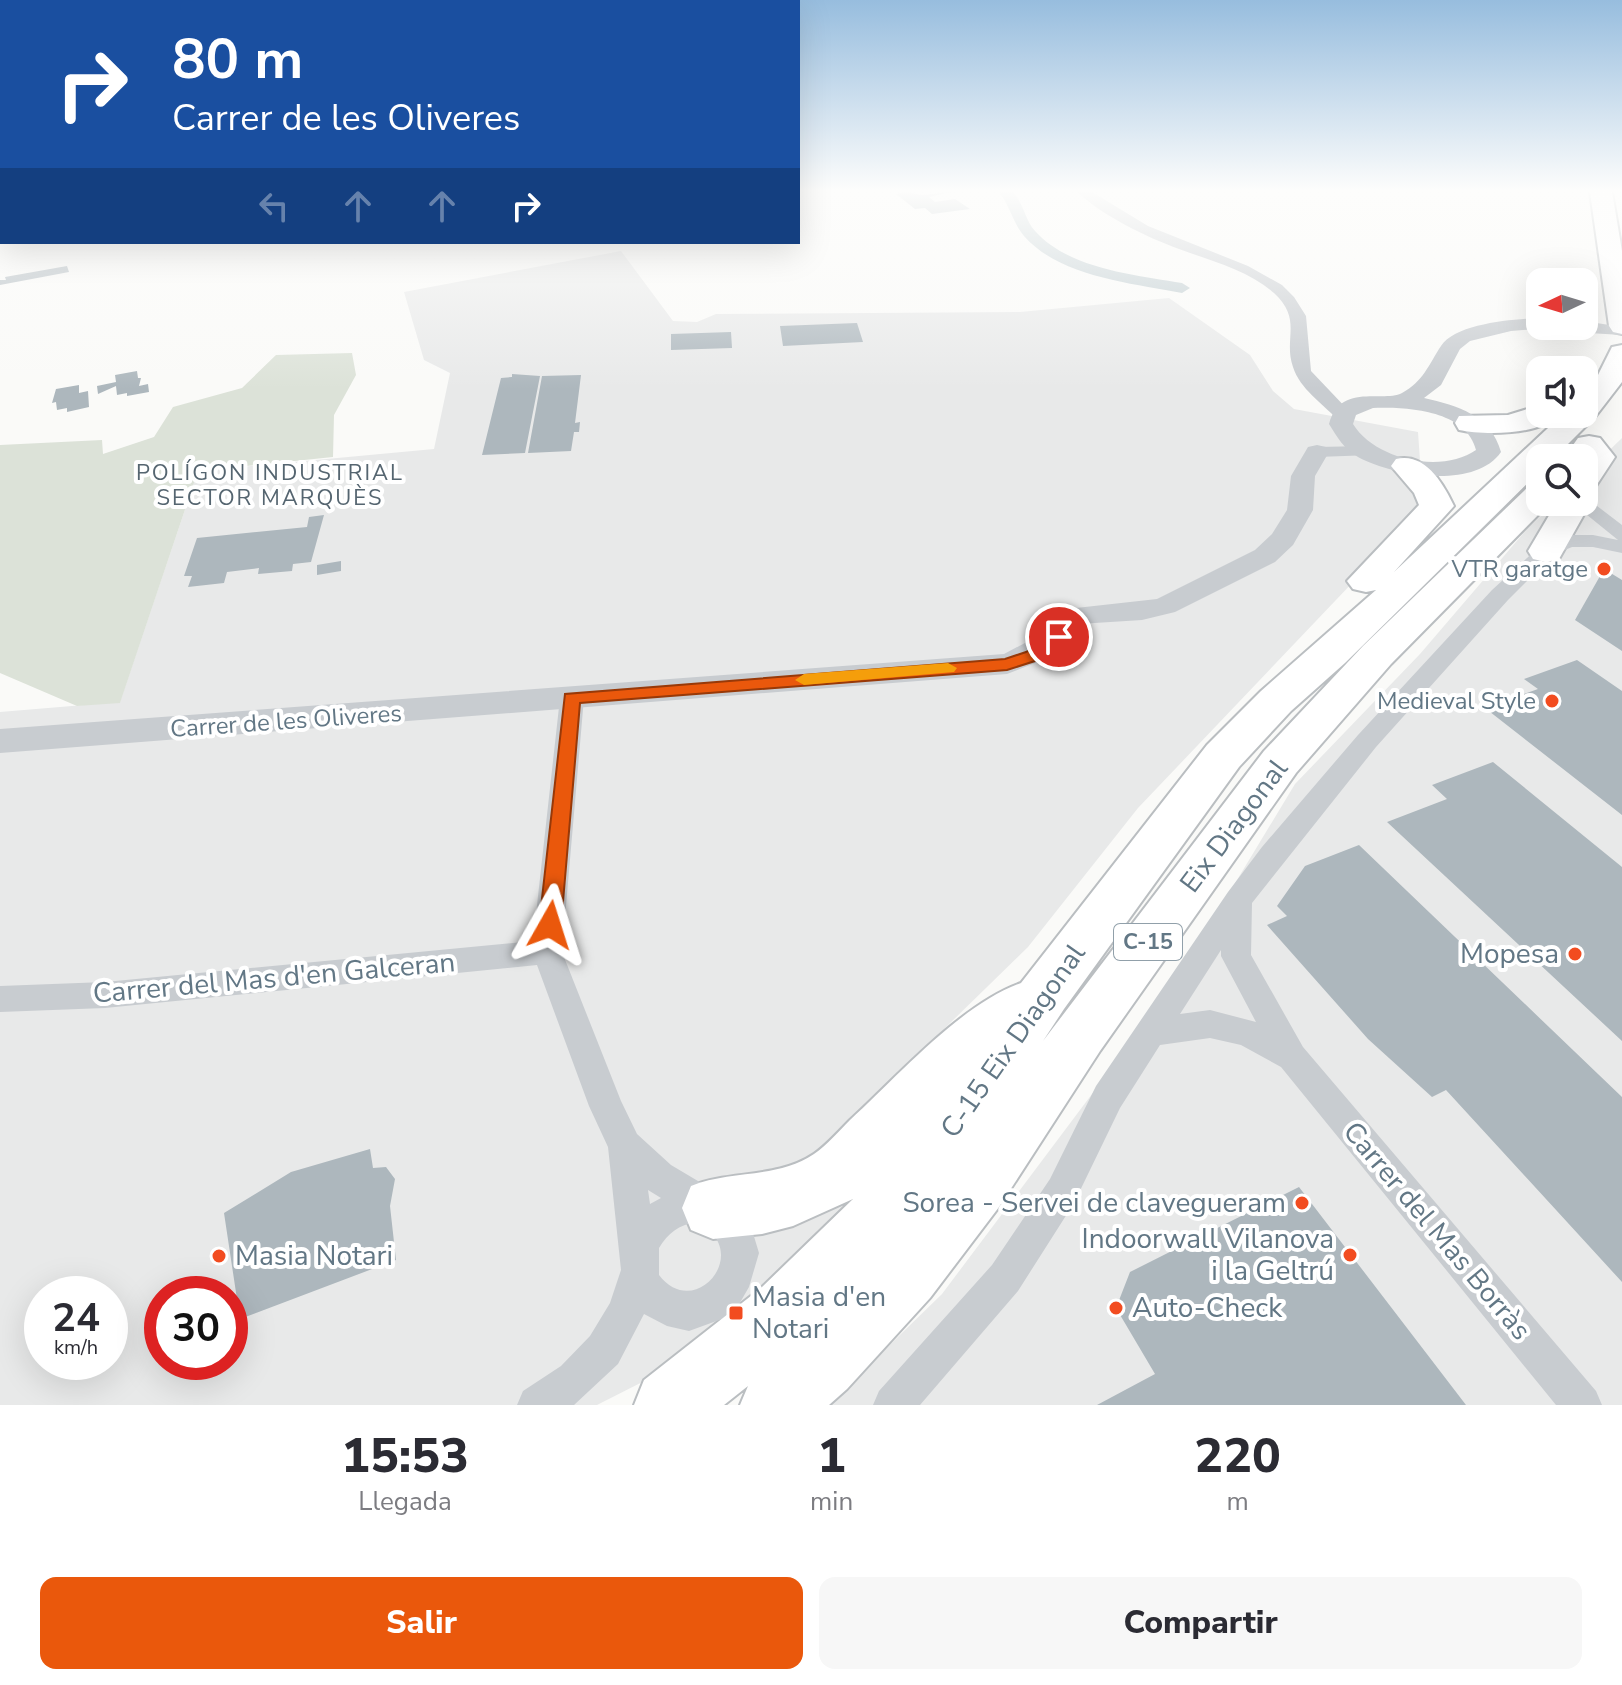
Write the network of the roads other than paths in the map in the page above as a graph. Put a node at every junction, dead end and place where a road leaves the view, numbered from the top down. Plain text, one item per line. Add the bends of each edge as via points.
1 (1212, 258) edge
2 (1601, 258) edge
3 (1526, 324) edge
4 (1578, 340) edge
5 (1433, 380) junction
6 (1319, 390) junction
7 (1602, 396) edge
8 (1405, 402) junction
9 (1364, 403) junction
10 (1456, 416) junction
11 (1526, 419) edge
12 (1343, 423) junction
13 (1366, 451) junction
14 (1317, 452) junction
15 (1598, 458) edge
16 (1407, 466) junction
17 (1526, 508) edge
18 (1598, 515) edge
19 (1566, 516) edge
20 (1622, 535) edge
21 (1622, 547) edge
22 (1546, 551) junction
23 (572, 698) junction
24 (1276, 701) junction
25 (0, 741) edge
26 (1238, 900) junction
27 (547, 952) junction
28 (1045, 993) junction
29 (0, 999) edge
30 (1153, 1032) junction
31 (1292, 1057) junction
32 (625, 1146) junction
33 (713, 1208) junction
34 (639, 1263) junction
35 (537, 1405) edge
36 (669, 1405) edge
37 (775, 1405) edge
38 (893, 1405) edge
39 (1582, 1405) edge

1 - 6 street via 1241,269 1291,302 1301,327 1299,363
2 - 7 highway
3 - 5 street via 1463,337 1451,346
4 - 7 street
5 - 8 street
5 - 10 street
6 - 9 street
6 - 12 street
7 - 15 highway
7 - 24 highway, C-15 Eix Diagonal / C-15
8 - 9 street
8 - 10 street
9 - 12 street
10 - 11 highway via 1510,424
10 - 16 street via 1488,442 1489,452 1482,460 1451,469
12 - 13 street
12 - 14 street, Carrer de les Oliveres
13 - 14 street
13 - 16 street
14 - 23 street, Carrer de les Oliveres via 1303,476 1300,510 1283,539 1265,556 1165,606 1068,616 1059,637 1032,656 1007,664
16 - 24 highway, C-15 via 1437,506 1273,683
17 - 37 highway, Eix Diagonal / C-15 via 1377,655 1280,762 925,1253 823,1365
18 - 20 street
19 - 22 highway
21 - 22 street via 1569,541
22 - 26 street via 1367,741
23 - 25 street, Carrer de les Oliveres
23 - 27 street
24 - 28 highway, C-15 Eix Diagonal / C-15 via 1223,756
26 - 30 street
26 - 31 street, Carrer del Mas Borràs via 1236,956
27 - 29 street, Carrer del Mas d'en Galceran via 105,995
27 - 32 street
28 - 33 highway via 972,1043 837,1174 814,1189 763,1205
28 - 36 highway, C-15 Eix Diagonal / C-15 via 933,1155 865,1232 785,1312
30 - 31 street, Carrer del Mas Borràs via 1210,1024 1248,1033
30 - 38 street via 1108,1097 1062,1191 1005,1278
31 - 39 street, Carrer del Mas Borràs
32 - 33 street via 659,1177
32 - 34 street
33 - 34 street via 697,1204 665,1213 643,1239
33 - 34 street via 736,1231 741,1247 734,1282 722,1296 689,1311 671,1309 645,1287
34 - 35 street via 632,1302 603,1352 562,1392

